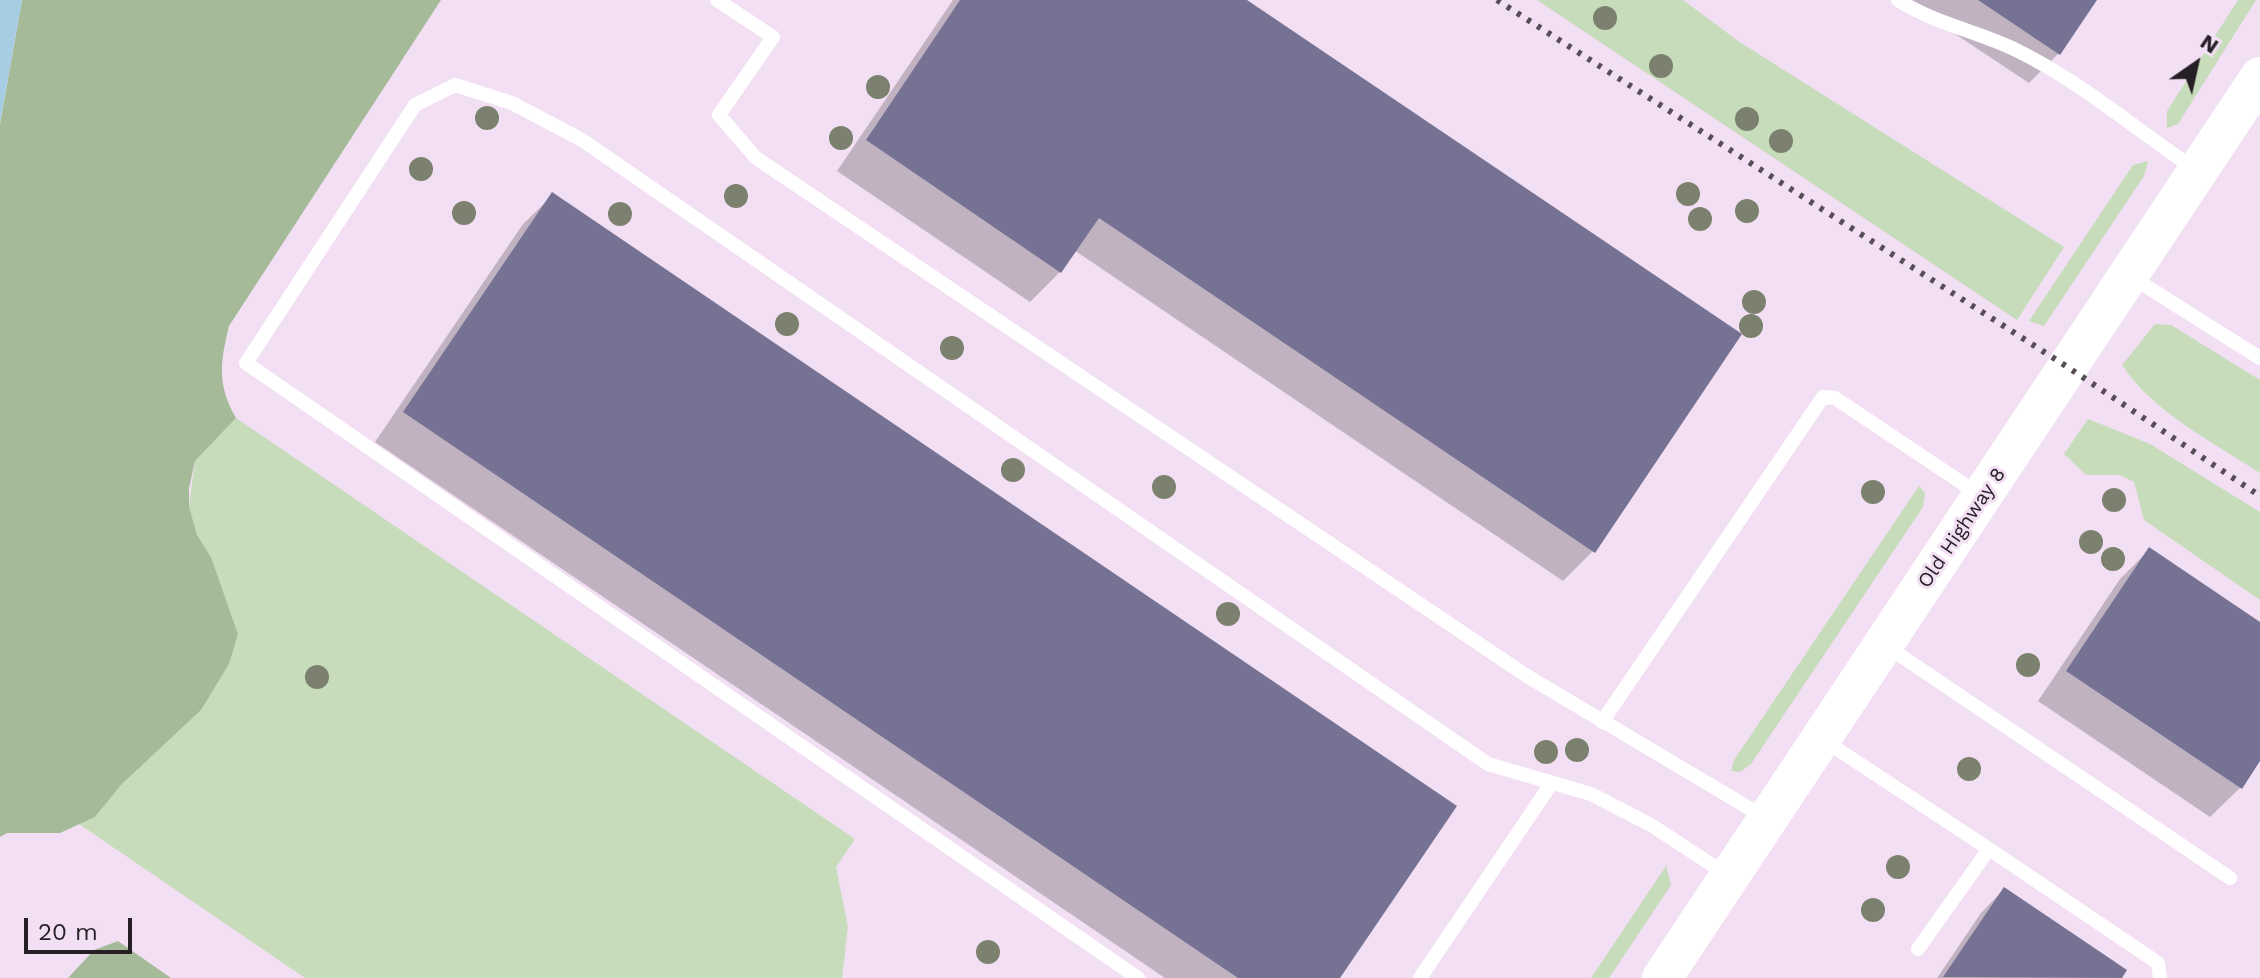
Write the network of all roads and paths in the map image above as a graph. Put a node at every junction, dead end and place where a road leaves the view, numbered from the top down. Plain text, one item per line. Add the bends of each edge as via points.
1 (717, 0) edge
2 (1898, 0) edge
3 (2260, 77) edge
4 (2199, 171) junction
5 (2130, 276) junction
6 (2260, 358) edge
7 (1983, 496) junction
8 (1884, 645) junction
9 (1602, 722) junction
10 (1821, 739) junction
11 (1551, 784) junction
12 (1768, 820) junction
13 (1989, 849) junction
14 (1729, 877) junction
15 (2230, 878) dead end
16 (1918, 949) dead end
17 (1138, 978) edge
18 (1420, 978) edge
19 (1662, 978) edge
20 (2160, 978) edge

1 - 9 lane via 773,37 719,115 756,158
2 - 4 lane via 1922,16 2028,57 2069,80
3 - 4 street, Old Highway 8
4 - 5 street, Old Highway 8
5 - 6 lane
5 - 7 street, Old Highway 8
7 - 8 street, Old Highway 8
7 - 9 lane via 1835,398 1823,397
8 - 10 street, Old Highway 8
8 - 15 lane
9 - 12 lane
10 - 12 street, Old Highway 8
10 - 13 lane
11 - 14 lane via 1591,794 1651,825
11 - 17 lane via 1488,764 582,140 512,103 455,85 415,105 246,363
11 - 18 lane
12 - 14 street, Old Highway 8
13 - 16 lane
13 - 20 lane via 2158,963
14 - 19 street, Old Highway 8

